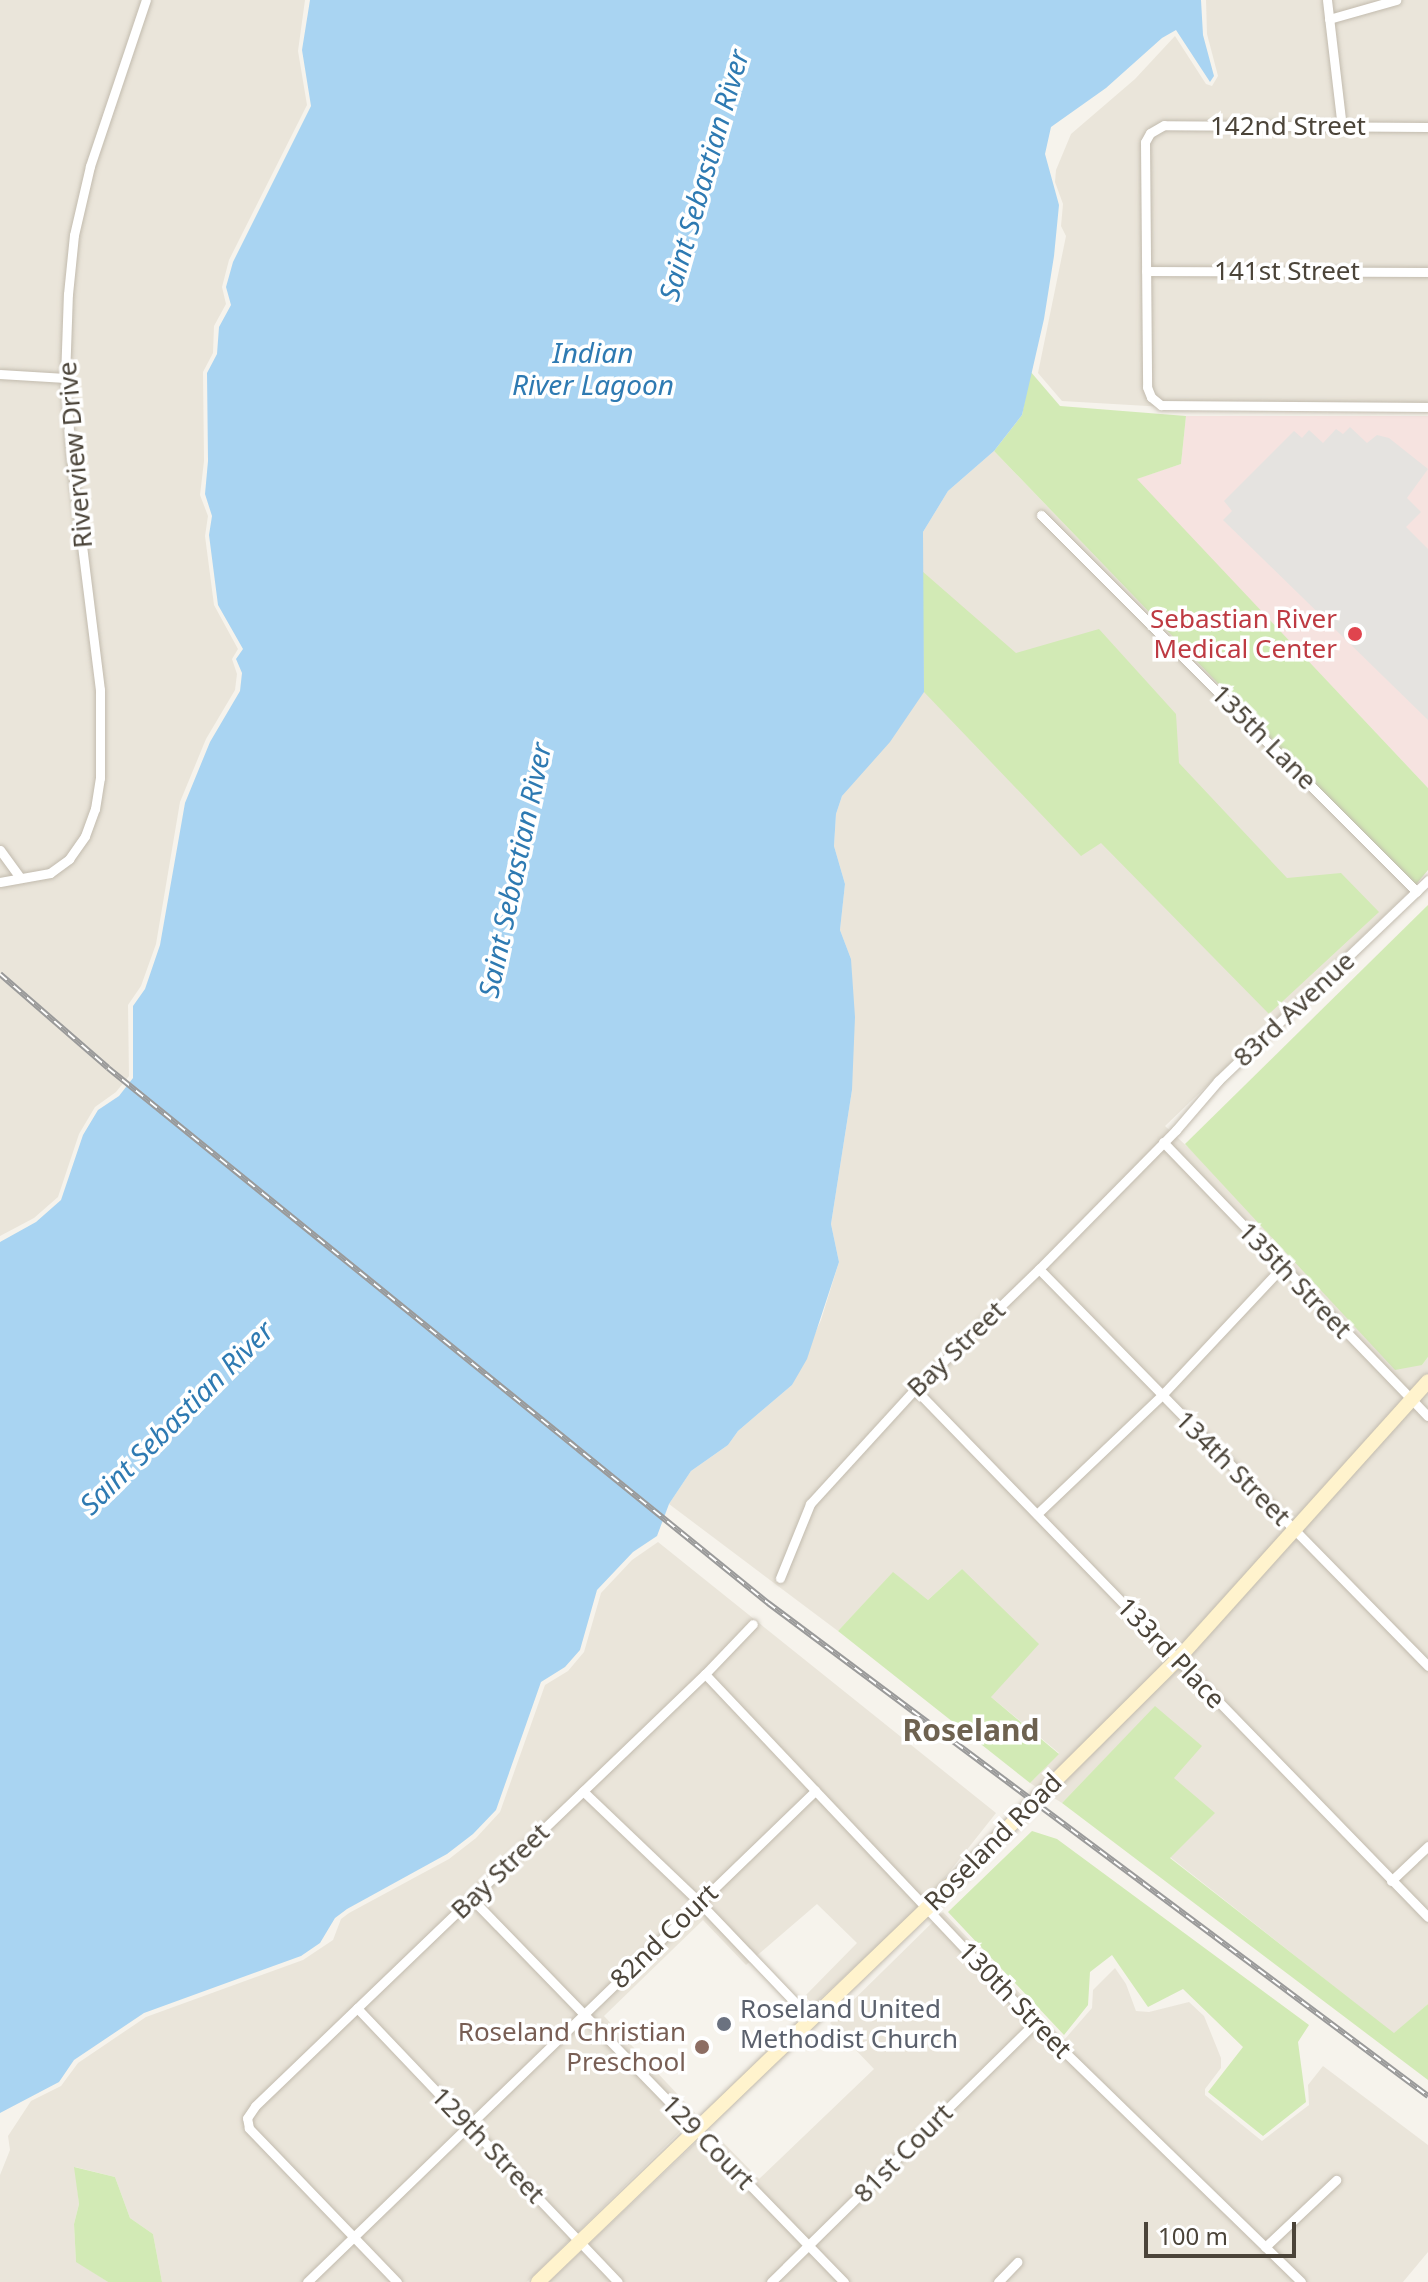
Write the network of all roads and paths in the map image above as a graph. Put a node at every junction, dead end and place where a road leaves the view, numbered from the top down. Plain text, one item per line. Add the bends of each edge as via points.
1 (146, 0) edge
2 (1327, 0) edge
3 (1396, 0) edge
4 (1329, 19) junction
5 (1342, 127) junction
6 (1428, 127) edge
7 (1146, 271) junction
8 (1428, 272) edge
9 (0, 374) edge
10 (65, 378) junction
11 (1428, 407) edge
12 (1041, 515) dead end
13 (0, 850) edge
14 (20, 878) junction
15 (1428, 880) edge
16 (0, 882) edge
17 (1417, 892) junction
18 (1163, 1142) junction
19 (1282, 1267) junction
20 (1039, 1269) junction
21 (1428, 1381) edge
22 (915, 1389) junction
23 (1162, 1395) junction
24 (1411, 1400) junction
25 (1428, 1416) edge
26 (1037, 1514) junction
27 (1294, 1529) junction
28 (780, 1578) dead end
29 (753, 1624) dead end
30 (1177, 1660) junction
31 (1428, 1666) edge
32 (705, 1674) junction
33 (583, 1791) junction
34 (815, 1791) junction
35 (1428, 1846) edge
36 (1391, 1881) junction
37 (472, 1899) junction
38 (699, 1902) junction
39 (927, 1908) junction
40 (1428, 1917) edge
41 (357, 2008) junction
42 (583, 2016) junction
43 (810, 2018) junction
44 (1035, 2023) junction
45 (468, 2125) junction
46 (697, 2128) junction
47 (1336, 2180) dead end
48 (352, 2235) junction
49 (580, 2242) junction
50 (809, 2246) junction
51 (1265, 2247) junction
52 (1017, 2262) dead end
53 (307, 2282) edge
54 (397, 2282) edge
55 (538, 2282) edge
56 (618, 2282) edge
57 (771, 2282) edge
58 (844, 2282) edge
59 (998, 2282) edge
60 (1301, 2282) edge

1 - 10 street, Riverview Drive via 90,166 74,235
2 - 4 street
3 - 4 street
4 - 5 street
5 - 6 street, 142nd Street
5 - 7 street, 142nd Street via 1164,125 1150,133 1145,142
7 - 8 street, 141st Street
7 - 11 street via 1147,387 1161,405
9 - 10 street
10 - 14 street, Riverview Drive via 100,690 100,778 85,836 69,859 50,873
12 - 17 street, 135th Lane
13 - 14 street
14 - 16 street, Riverview Drive
15 - 17 street, 83rd Avenue
17 - 18 street, 83rd Avenue via 1218,1081
18 - 19 street, 135th Street
18 - 20 street, Bay Street
19 - 23 street
19 - 24 street, 135th Street
20 - 22 street, Bay Street
20 - 23 street, 134th Street
21 - 24 main road, Roseland Road
22 - 26 street, 133rd Place
22 - 28 street, Bay Street via 810,1504
23 - 26 street
23 - 27 street, 134th Street
24 - 25 street, 135th Street
24 - 27 main road, Roseland Road
26 - 30 street, 133rd Place
27 - 30 main road, Roseland Road
27 - 31 street, 134th Street
29 - 32 street, Bay Street
30 - 36 street, 133rd Place
30 - 39 main road, Roseland Road
32 - 33 street, Bay Street
32 - 34 street, 130th Street
33 - 37 street, Bay Street
33 - 38 street
34 - 38 street, 82nd Court
34 - 39 street, 130th Street
35 - 36 street
36 - 40 street, 133rd Place
37 - 41 street, Bay Street
37 - 42 street, 129 Court
38 - 42 street, 82nd Court
38 - 43 street
39 - 43 main road, Roseland Road
39 - 44 street, 130th Street
41 - 45 street, 129th Street
41 - 48 street, Bay Street via 247,2118 249,2128
42 - 45 street, 82nd Court
42 - 46 street, 129 Court
43 - 46 main road, Roseland Road
44 - 50 street, 81st Court
44 - 51 street, 130th Street
45 - 48 street, 82nd Court
45 - 49 street, 129th Street
46 - 49 main road, Roseland Road
46 - 50 street, 129 Court
47 - 51 street
48 - 53 street, 82nd Court
48 - 54 street
49 - 55 main road, Roseland Road
49 - 56 street, 129th Street
50 - 57 street, 81st Court
50 - 58 street, 129 Court
51 - 60 street, 130th Street
52 - 59 street

